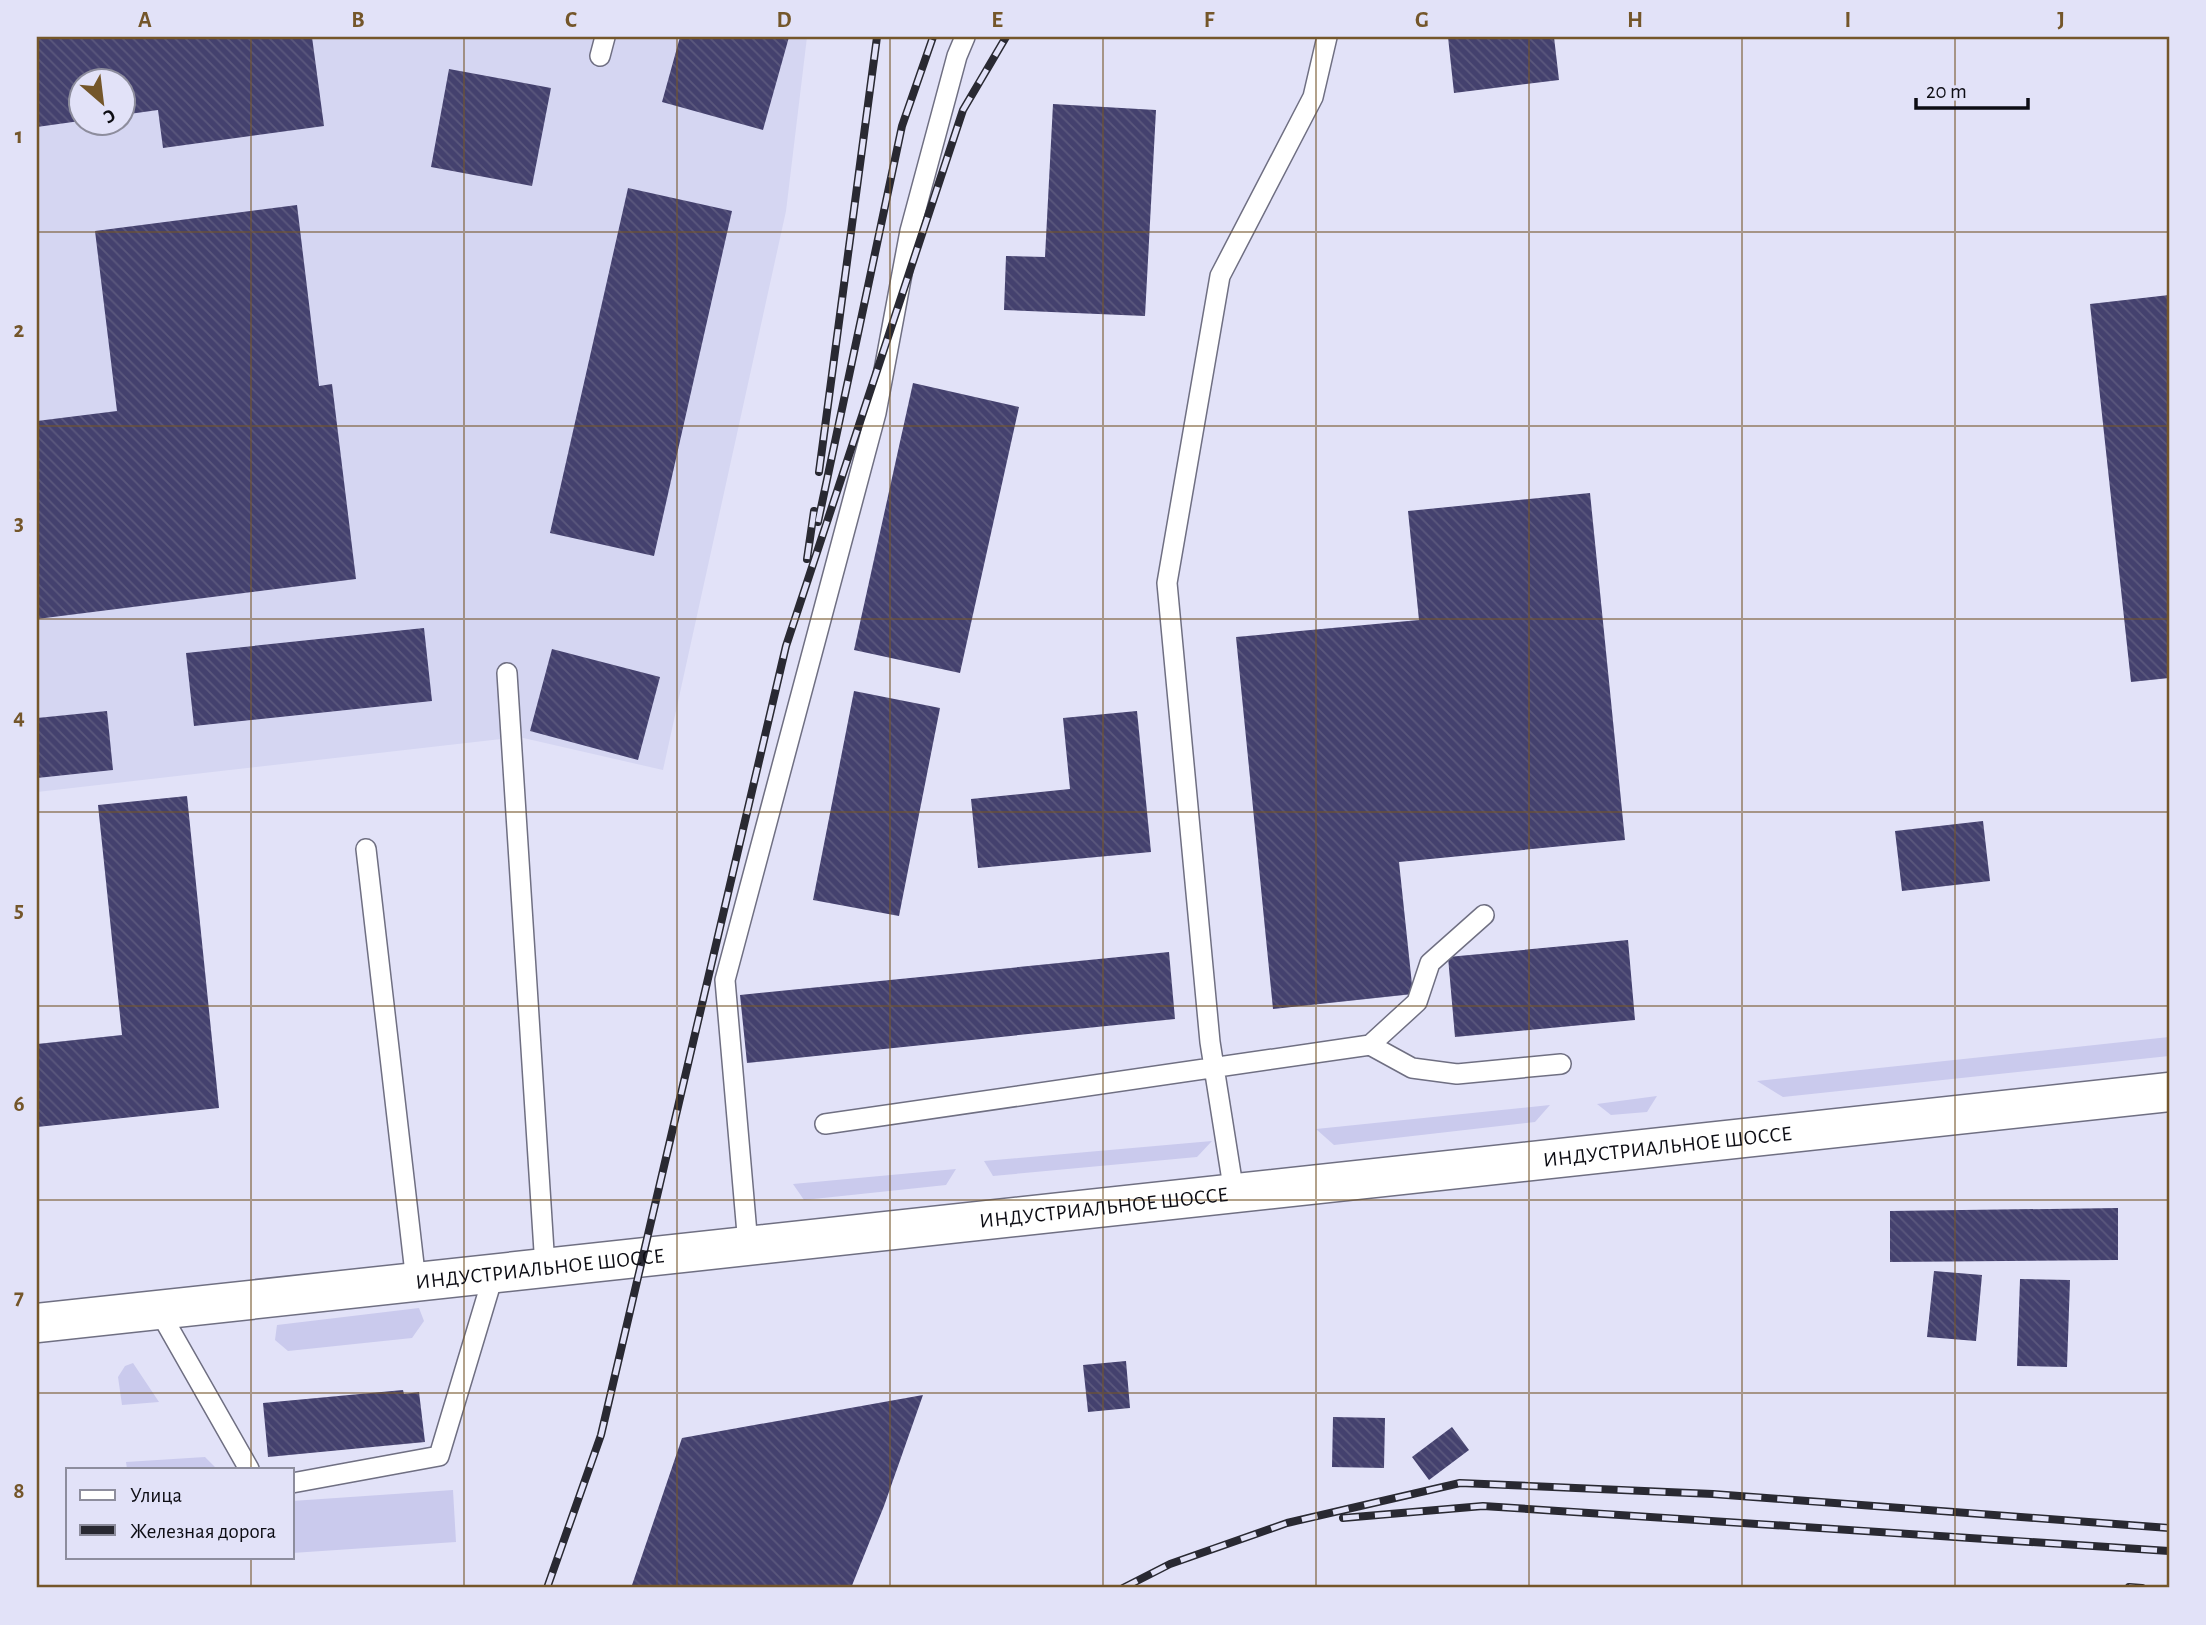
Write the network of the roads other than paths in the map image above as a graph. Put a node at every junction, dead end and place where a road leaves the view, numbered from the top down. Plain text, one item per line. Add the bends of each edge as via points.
1 (605, 37) edge
2 (965, 37) edge
3 (1327, 37) edge
4 (600, 56) dead end
5 (507, 673) dead end
6 (366, 849) dead end
7 (1484, 915) dead end
8 (1370, 1045) junction
9 (1561, 1064) dead end
10 (1214, 1068) junction
11 (2169, 1092) edge
12 (825, 1124) dead end
13 (1234, 1193) junction
14 (748, 1245) junction
15 (545, 1267) junction
16 (494, 1273) junction
17 (416, 1282) junction
18 (158, 1309) junction
19 (37, 1322) edge
20 (248, 1468) edge
21 (294, 1483) edge

1 - 4 lane
2 - 14 lane via 910,232 876,413 725,980
3 - 10 lane via 1313,97 1220,276 1167,583
5 - 15 lane
6 - 17 lane
7 - 8 lane via 1430,963 1417,1002
8 - 9 lane via 1412,1068 1457,1074
8 - 10 lane
10 - 12 lane
10 - 13 lane
11 - 13 street, ИНДУСТРИАЛЬНОЕ ШОССЕ
13 - 14 street, ИНДУСТРИАЛЬНОЕ ШОССЕ
14 - 15 street, ИНДУСТРИАЛЬНОЕ ШОССЕ
15 - 16 street, ИНДУСТРИАЛЬНОЕ ШОССЕ
16 - 17 street, ИНДУСТРИАЛЬНОЕ ШОССЕ
16 - 21 lane via 439,1456
17 - 18 street, ИНДУСТРИАЛЬНОЕ ШОССЕ
18 - 19 street, ИНДУСТРИАЛЬНОЕ ШОССЕ
18 - 20 lane

